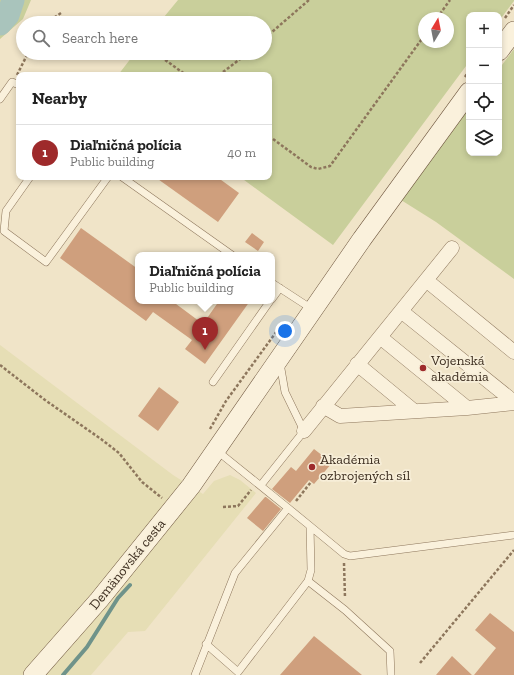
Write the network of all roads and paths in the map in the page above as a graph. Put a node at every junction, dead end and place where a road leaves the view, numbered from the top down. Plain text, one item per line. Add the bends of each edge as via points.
1 (309, 0) edge
2 (450, 0) edge
3 (441, 12) edge
4 (61, 13) dead end
5 (56, 16) edge
6 (514, 31) edge
7 (272, 32) edge
8 (418, 44) edge
9 (501, 48) edge
10 (25, 60) edge
11 (165, 60) edge
12 (239, 60) edge
13 (21, 72) edge
14 (182, 72) edge
15 (223, 72) edge
16 (16, 84) edge
17 (466, 96) edge
18 (0, 99) edge
19 (272, 138) edge
20 (28, 180) edge
21 (106, 180) edge
22 (126, 180) edge
23 (3, 210) edge
24 (452, 248) dead end
25 (228, 252) edge
26 (426, 280) junction
27 (275, 285) edge
28 (280, 288) junction
29 (275, 295) edge
30 (268, 304) edge
31 (312, 310) junction
32 (401, 311) junction
33 (380, 337) junction
34 (514, 352) edge
35 (279, 358) junction
36 (357, 364) junction
37 (0, 365) edge
38 (213, 382) dead end
39 (510, 398) edge
40 (323, 406) junction
41 (467, 408) junction
42 (414, 412) junction
43 (304, 430) junction
44 (216, 450) junction
45 (311, 482) dead end
46 (259, 483) junction
47 (174, 506) junction
48 (301, 506) dead end
49 (223, 507) dead end
50 (288, 508) junction
51 (310, 526) junction
52 (514, 535) edge
53 (514, 550) edge
54 (344, 554) junction
55 (308, 581) junction
56 (345, 610) junction
57 (206, 644) junction
58 (420, 663) dead end
59 (33, 675) edge
60 (195, 675) edge
61 (391, 675) edge

1 - 7 path
2 - 3 path
4 - 5 path
6 - 9 main road
8 - 19 path via 330,166 318,169 311,167
10 - 13 path
11 - 14 path
12 - 15 path
16 - 18 lane
17 - 31 main road, Demänovská cesta
20 - 23 lane
21 - 23 lane via 46,262 4,231
22 - 25 lane
24 - 26 street
26 - 32 street
26 - 34 street
27 - 28 lane
28 - 29 lane
28 - 31 lane
30 - 38 lane
31 - 35 main road, Demänovská cesta
32 - 33 street
32 - 39 street
33 - 36 street
33 - 41 street
35 - 43 lane via 285,392
35 - 44 main road, Demänovská cesta
36 - 40 street
36 - 42 street
37 - 47 path via 101,439 119,454 142,482
39 - 41 street
40 - 42 street via 340,416
40 - 43 street
41 - 42 street
43 - 46 lane
44 - 46 lane
44 - 47 main road, Demänovská cesta
45 - 48 path via 295,501
46 - 49 path via 238,506
46 - 50 lane
47 - 59 main road, Demänovská cesta via 99,600
50 - 51 lane
50 - 57 lane via 235,573
51 - 54 lane
51 - 55 lane via 311,570
52 - 54 lane via 356,556
53 - 58 path
54 - 56 path
55 - 56 lane
55 - 57 lane via 238,672
56 - 61 lane via 390,651
57 - 60 lane

